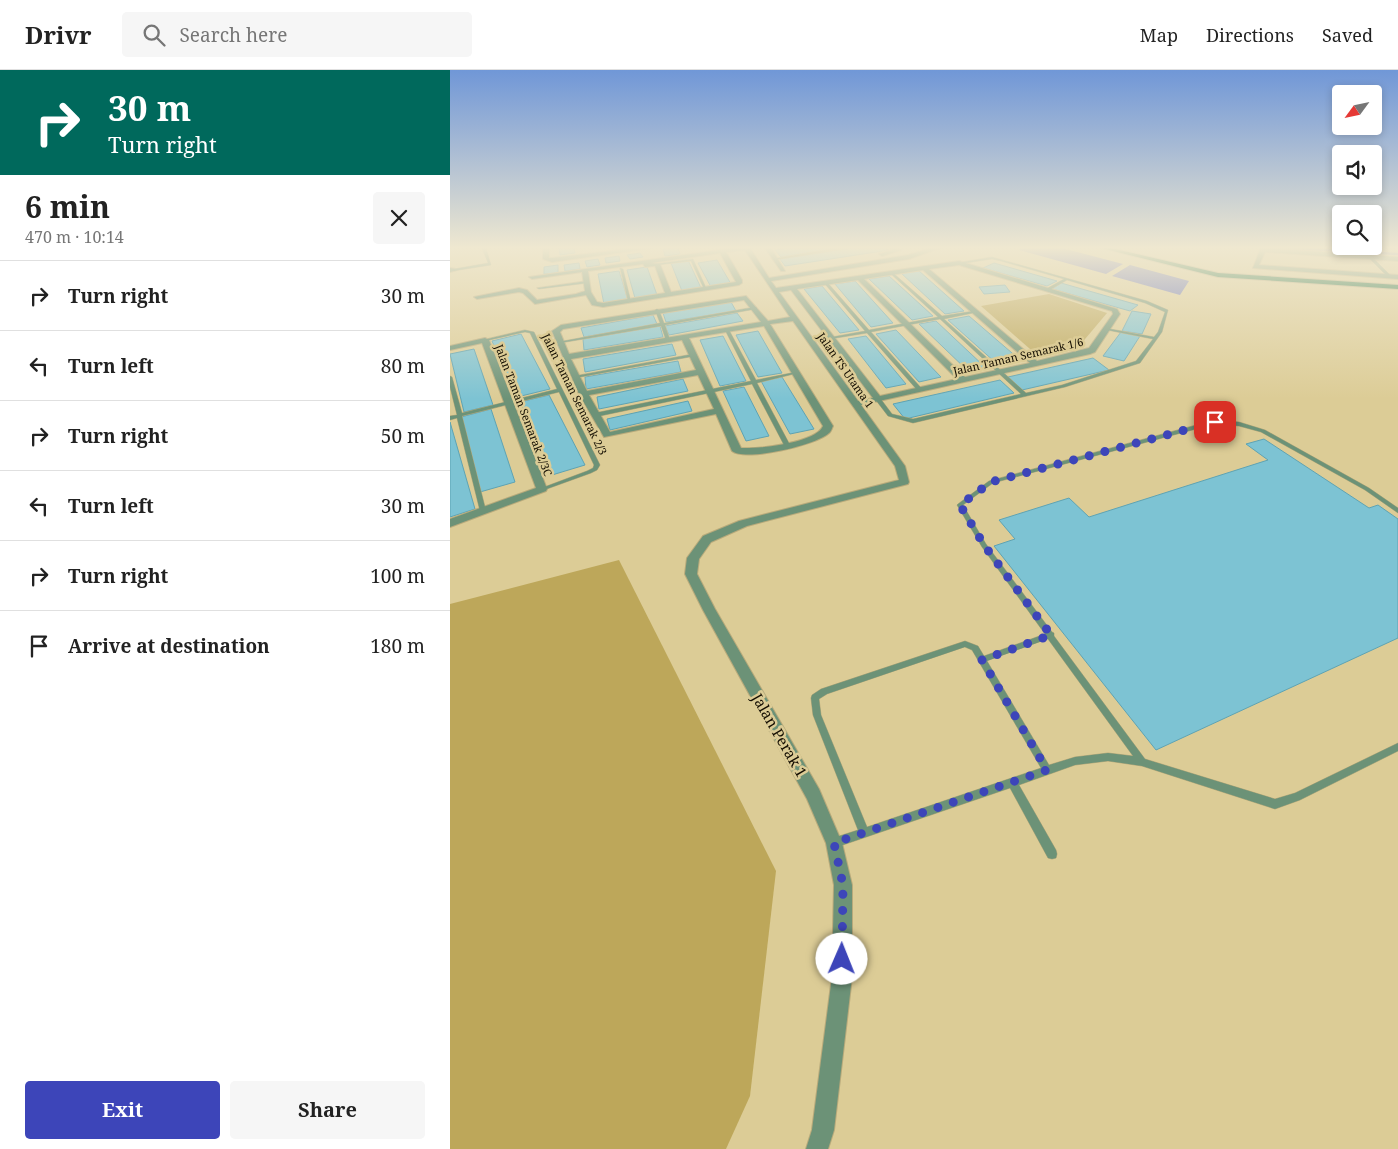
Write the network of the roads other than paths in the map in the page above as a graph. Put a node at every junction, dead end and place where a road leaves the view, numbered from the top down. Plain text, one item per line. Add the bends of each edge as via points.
1 (530, 298) edge
2 (562, 298) edge
3 (592, 298) edge
4 (647, 298) edge
5 (695, 298) edge
6 (733, 298) edge
7 (745, 298) edge
8 (782, 298) edge
9 (801, 298) edge
10 (839, 298) edge
11 (880, 298) edge
12 (920, 298) edge
13 (958, 298) edge
14 (1075, 298) edge
15 (1133, 298) edge
16 (729, 299) joint
17 (630, 301) joint
18 (755, 308) junction
19 (657, 310) junction
20 (973, 312) junction
21 (796, 318) junction
22 (942, 318) junction
23 (766, 323) junction
24 (662, 324) junction
25 (571, 325) junction
26 (907, 325) junction
27 (1107, 329) junction
28 (727, 330) junction
29 (869, 332) junction
30 (685, 337) junction
31 (832, 338) junction
32 (1155, 338) junction
33 (485, 340) junction
34 (668, 340) junction
35 (560, 342) junction
36 (450, 348) edge
37 (693, 355) junction
38 (566, 357) junction
39 (1036, 364) junction
40 (701, 372) junction
41 (1000, 372) junction
42 (796, 373) junction
43 (450, 377) edge
44 (575, 377) junction
45 (963, 380) junction
46 (754, 382) junction
47 (560, 390) junction
48 (920, 390) junction
49 (710, 391) junction
50 (584, 394) junction
51 (1025, 395) junction
52 (878, 399) junction
53 (509, 403) junction
54 (856, 404) junction
55 (719, 411) junction
56 (460, 416) junction
57 (595, 416) junction
58 (450, 418) edge
59 (787, 445) junction
60 (904, 482) joint
61 (542, 489) junction
62 (483, 511) junction
63 (1398, 511) edge
64 (450, 523) edge
65 (1051, 635) junction
66 (982, 660) junction
67 (1398, 747) edge
68 (1142, 762) junction
69 (1047, 770) junction
70 (1012, 782) junction
71 (864, 832) junction
72 (834, 843) junction
73 (1052, 854) dead end
74 (817, 1149) edge

1 - 2 street via 539,302
3 - 17 street via 597,306
4 - 17 street
5 - 25 street via 582,316
6 - 16 street
7 - 18 street via 750,300
8 - 21 street, Jalan TS Utama 1
9 - 31 street
10 - 29 lane
11 - 26 street
12 - 22 lane
13 - 20 street
14 - 27 street, Jalan Taman Semarak 1/6 via 1115,310 1117,314
15 - 32 lane via 1167,311
16 - 19 street
18 - 23 street
18 - 24 lane
19 - 24 lane
19 - 25 street
20 - 22 lane
20 - 39 street
21 - 23 street
21 - 54 street, Jalan TS Utama 1
22 - 26 lane
22 - 41 lane
23 - 28 street
23 - 42 street
24 - 34 lane
24 - 35 lane
25 - 35 street via 557,328
26 - 29 lane
26 - 45 street
27 - 32 lane
27 - 39 street, Jalan Taman Semarak 1/6 via 1092,350
28 - 30 street
28 - 46 lane
29 - 31 lane
29 - 48 lane
30 - 34 street
30 - 37 street
31 - 52 street
32 - 51 lane via 1138,362
33 - 36 street
33 - 47 lane, Jalan Taman Semarak 2/3 via 532,332
33 - 53 street, Jalan Taman Semarak 2/3C
34 - 38 street
35 - 38 street
37 - 40 street
37 - 44 lane
38 - 44 street
39 - 41 street, Jalan Taman Semarak 1/6
40 - 49 street
40 - 50 street
41 - 45 street, Jalan Taman Semarak 1/6
41 - 51 lane
42 - 46 lane
42 - 59 street via 828,426 826,431
43 - 56 lane
44 - 50 street
45 - 48 street, Jalan Taman Semarak 1/6
46 - 49 lane
46 - 59 lane
47 - 53 lane
47 - 61 lane, Jalan Taman Semarak 2/3 via 597,465 595,469
48 - 52 street, Jalan Taman Semarak 1/6
49 - 55 street
49 - 57 lane
50 - 57 street
51 - 52 lane via 913,421 890,415
52 - 54 street, Jalan Taman Semarak 1/6
53 - 56 lane
53 - 61 street, Jalan Taman Semarak 2/3C
54 - 60 street, Jalan TS Utama 1 via 900,466
55 - 57 street via 608,435
55 - 59 street via 737,451
56 - 58 lane
56 - 62 lane
60 - 72 street, Jalan Perak 1 via 743,523 707,539 693,558 691,574 694,581 813,794
61 - 62 street
62 - 64 street
63 - 65 lane via 1367,489 1263,431 1215,422 991,482 960,505 984,545
65 - 66 lane
65 - 68 lane
66 - 69 lane
66 - 71 lane via 975,648 965,644 824,691 816,698 817,715
67 - 68 lane via 1297,797 1275,804
68 - 69 lane via 1108,757 1075,761
69 - 70 lane
70 - 71 lane
70 - 73 lane
71 - 72 lane
72 - 74 street, Jalan Perak 1 via 843,885 842,977 823,1130

